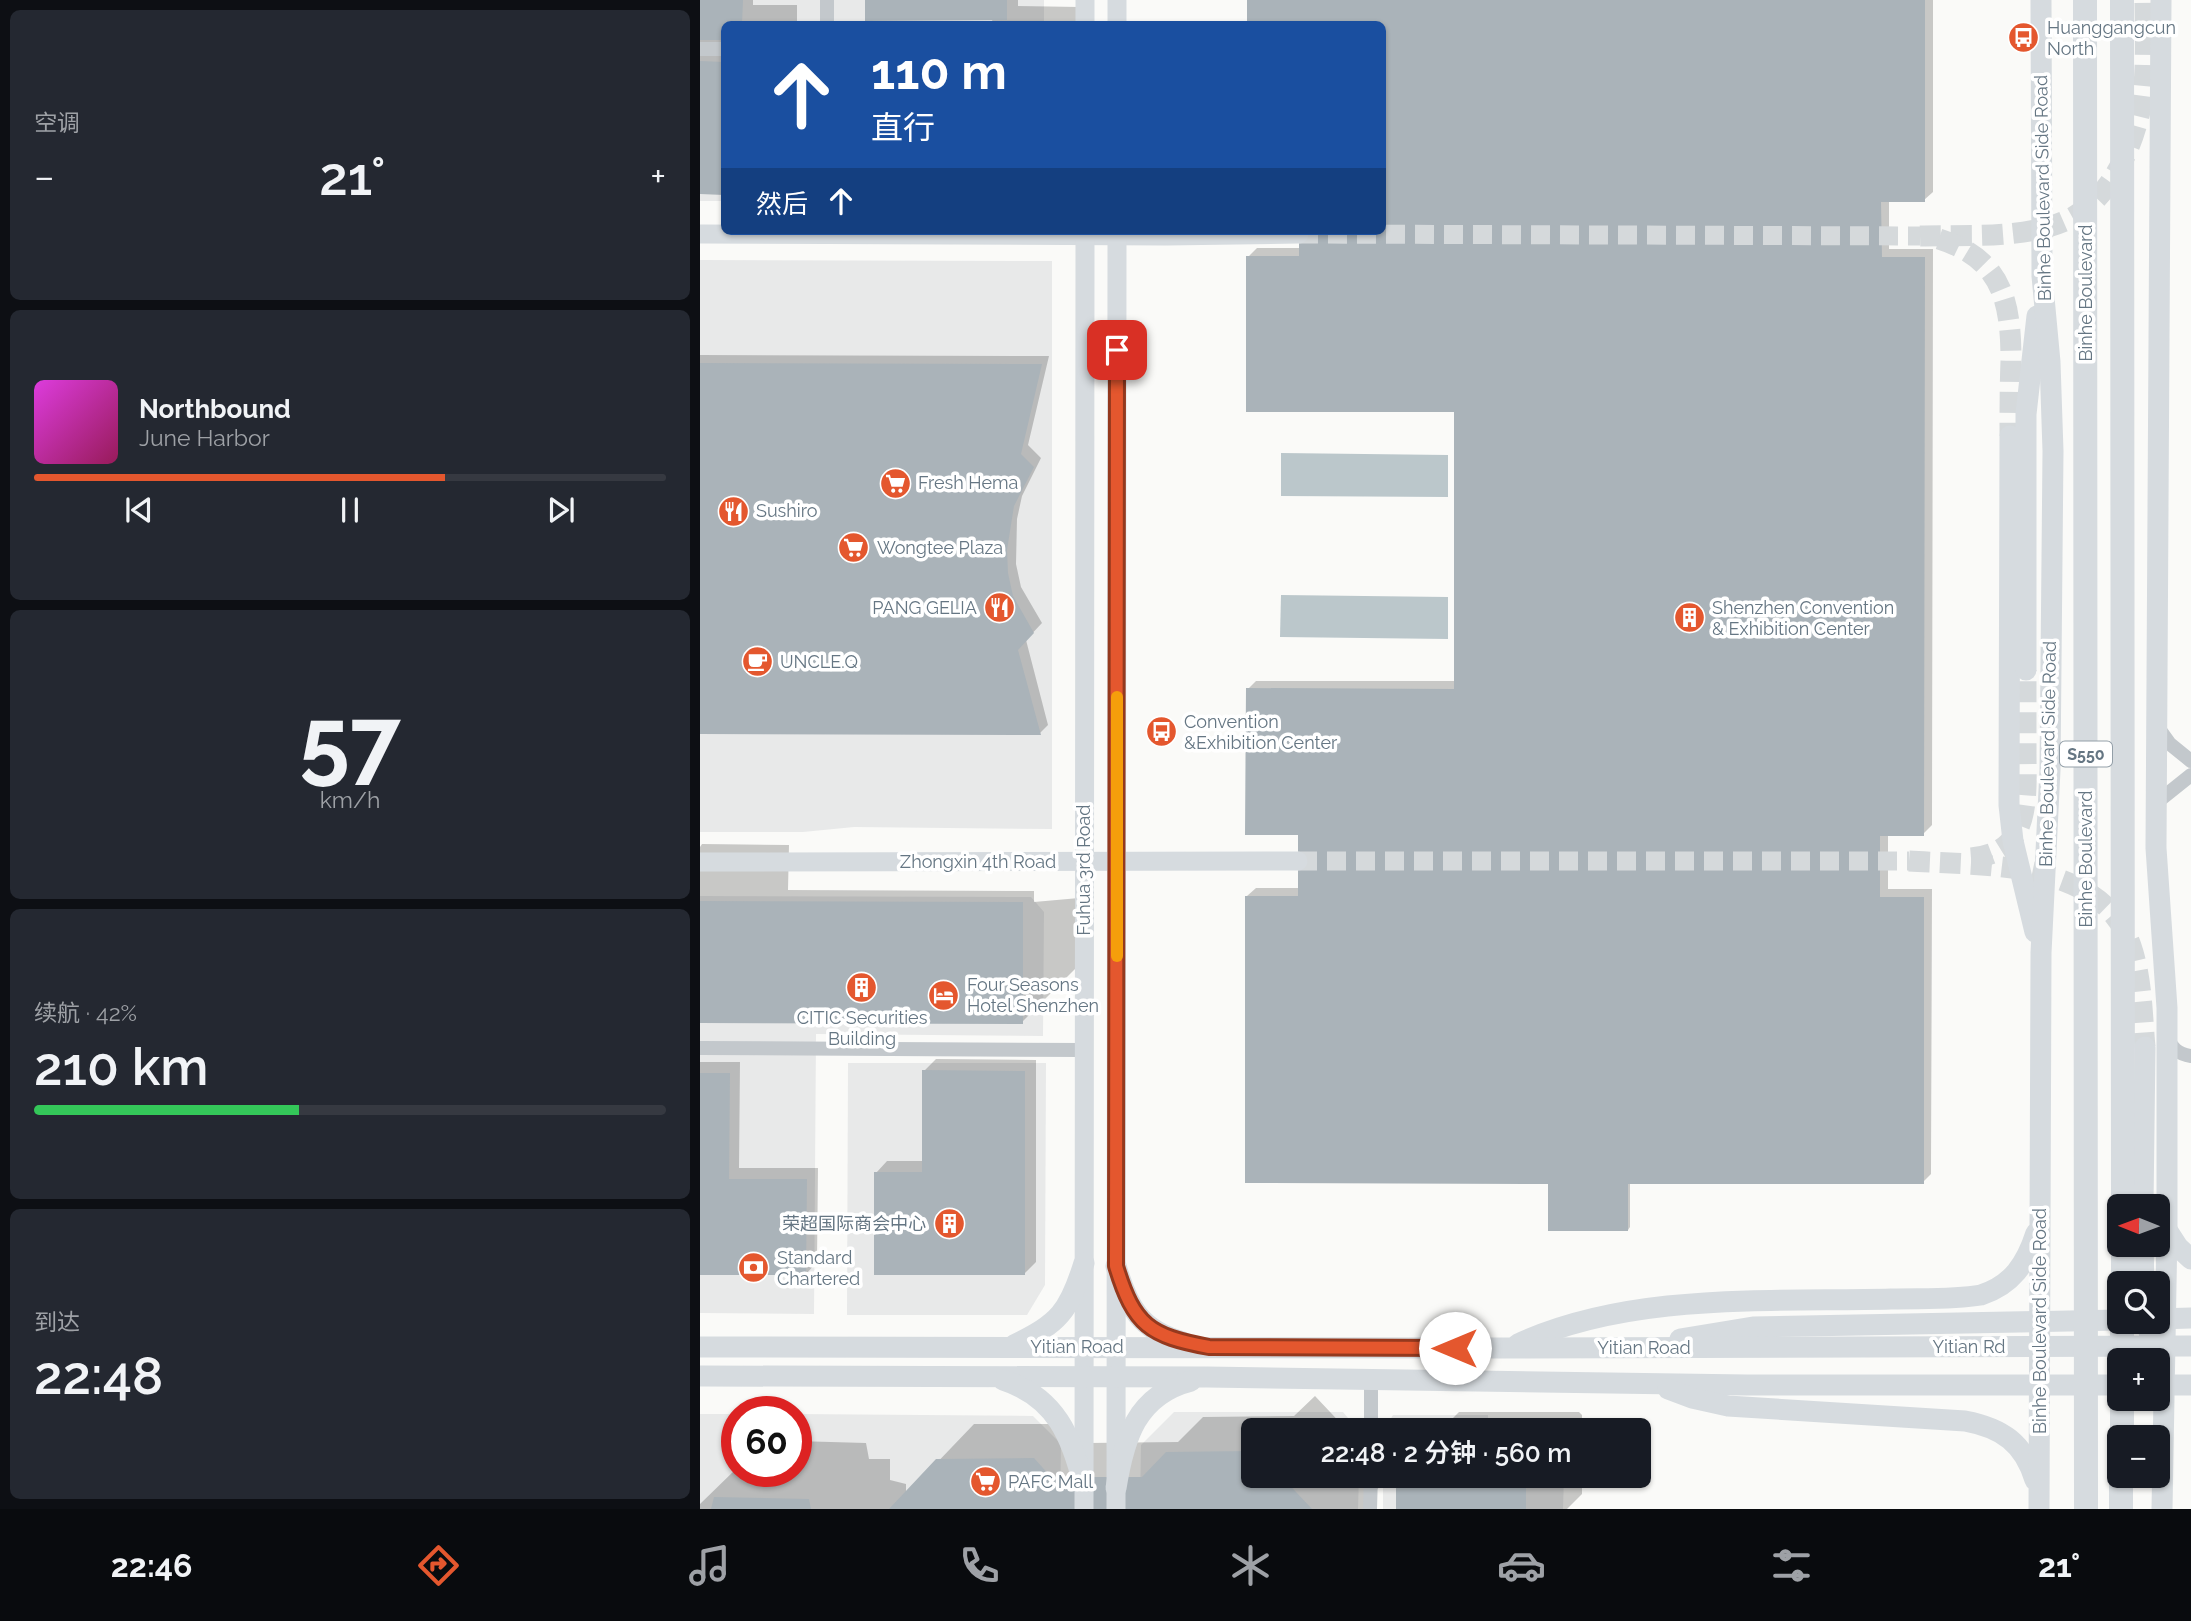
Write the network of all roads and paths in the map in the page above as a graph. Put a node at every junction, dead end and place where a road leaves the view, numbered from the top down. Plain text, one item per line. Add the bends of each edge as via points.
1 (827, 0) edge
2 (1085, 0) edge
3 (1117, 0) edge
4 (2041, 0) edge
5 (2085, 0) edge
6 (2122, 0) edge
7 (2161, 0) edge
8 (827, 21) edge
9 (1085, 21) edge
10 (1117, 21) edge
11 (700, 49) edge
12 (721, 49) edge
13 (700, 234) edge
14 (721, 234) edge
15 (1085, 235) edge
16 (1117, 235) edge
17 (2042, 276) junction
18 (2010, 436) tunnel mouth
19 (2026, 670) tunnel mouth
20 (2157, 726) junction
21 (2191, 761) edge
22 (2191, 775) edge
23 (2156, 803) junction
24 (1116, 861) junction
25 (1298, 861) tunnel mouth
26 (700, 862) edge
27 (1084, 862) junction
28 (2041, 953) junction
29 (2167, 1034) junction
30 (2145, 1047) tunnel mouth
31 (700, 1048) edge
32 (1084, 1050) junction
33 (2191, 1056) edge
34 (2167, 1079) junction
35 (2123, 1194) edge
36 (2143, 1194) edge
37 (2167, 1194) edge
38 (2040, 1222) junction
39 (2170, 1234) edge
40 (2166, 1257) edge
41 (2191, 1259) edge
42 (1084, 1264) junction
43 (1116, 1266) junction
44 (2191, 1318) edge
45 (2170, 1319) edge
46 (2107, 1320) edge
47 (2191, 1346) edge
48 (700, 1347) edge
49 (1010, 1347) junction
50 (1084, 1347) junction
51 (1116, 1347) junction
52 (1209, 1347) junction
53 (1644, 1348) junction
54 (1748, 1348) joint
55 (1510, 1349) junction
56 (700, 1376) edge
57 (991, 1376) junction
58 (1084, 1376) junction
59 (1116, 1377) junction
60 (1207, 1377) junction
61 (1371, 1378) junction
62 (1657, 1384) junction
63 (2107, 1385) edge
64 (2170, 1385) edge
65 (2191, 1385) edge
66 (1371, 1418) edge
67 (2162, 1425) edge
68 (1084, 1487) junction
69 (1371, 1488) edge
70 (2122, 1488) edge
71 (1116, 1499) edge
72 (2039, 1501) edge
73 (1084, 1509) edge
74 (1370, 1509) edge
75 (2086, 1509) edge
76 (2121, 1509) edge

1 - 8 street
2 - 9 street
3 - 10 street
4 - 17 main road, Binhe Boulevard Side Road
5 - 75 highway, Binhe Boulevard / S550
6 - 35 highway, Binhe Boulevard / S550
7 - 20 main road
11 - 12 street
13 - 14 street
15 - 27 street, Fuhua 3rd Road
16 - 24 street, Fuhua 3rd Road
17 - 19 main road via 2026,414
17 - 28 main road, Binhe Boulevard Side Road via 2053,451 2050,770
18 - 28 main road via 2009,805 2013,841
20 - 21 street
20 - 23 main road
22 - 23 street
23 - 29 main road
24 - 25 street, Zhongxin 4th Road
24 - 27 street, Zhongxin 4th Road
24 - 43 street, Fuhua 3rd Road
26 - 27 street, Zhongxin 4th Road
27 - 32 street, Fuhua 3rd Road
28 - 38 main road, Binhe Boulevard Side Road
29 - 33 street via 2172,1047
29 - 34 main road
30 - 36 main road
31 - 32 street
32 - 42 street, Fuhua 3rd Road
33 - 34 street via 2174,1065
34 - 37 main road
38 - 55 main road via 2015,1276 1981,1295 1668,1305 1547,1332
38 - 72 main road, Binhe Boulevard Side Road
39 - 41 main road
40 - 67 main road
42 - 49 main road via 1063,1313 1039,1333
42 - 50 street, Fuhua 3rd Road
43 - 51 street, Fuhua 3rd Road
43 - 52 main road via 1124,1292 1142,1321 1158,1334
44 - 45 main road
46 - 53 main road via 1753,1327
47 - 54 main road, Yitian Rd
48 - 49 main road, Yitian Road
49 - 50 main road, Yitian Road
50 - 51 main road, Yitian Road
50 - 58 street, Fuhua 3rd Road
51 - 52 main road, Yitian Road
51 - 59 street, Fuhua 3rd Road
52 - 55 main road, Yitian Road
53 - 54 main road, Yitian Road
53 - 55 main road, Yitian Road
56 - 57 main road, Yitian Road
57 - 58 main road, Yitian Road
57 - 68 main road via 1020,1386 1051,1410 1076,1454
58 - 59 main road, Yitian Road
58 - 68 street, Fuhua 3rd Road
59 - 60 main road, Yitian Road
59 - 71 street, Fuhua 3rd Road
60 - 61 main road, Yitian Road
60 - 71 main road via 1177,1384 1154,1398 1138,1416 1121,1460
61 - 62 main road, Yitian Road
61 - 66 street
62 - 63 main road, Yitian Road
62 - 72 main road via 1728,1406 1986,1425 2020,1446 2031,1466
64 - 65 main road
68 - 73 street, Fuhua 3rd Road
69 - 74 street
70 - 76 highway

